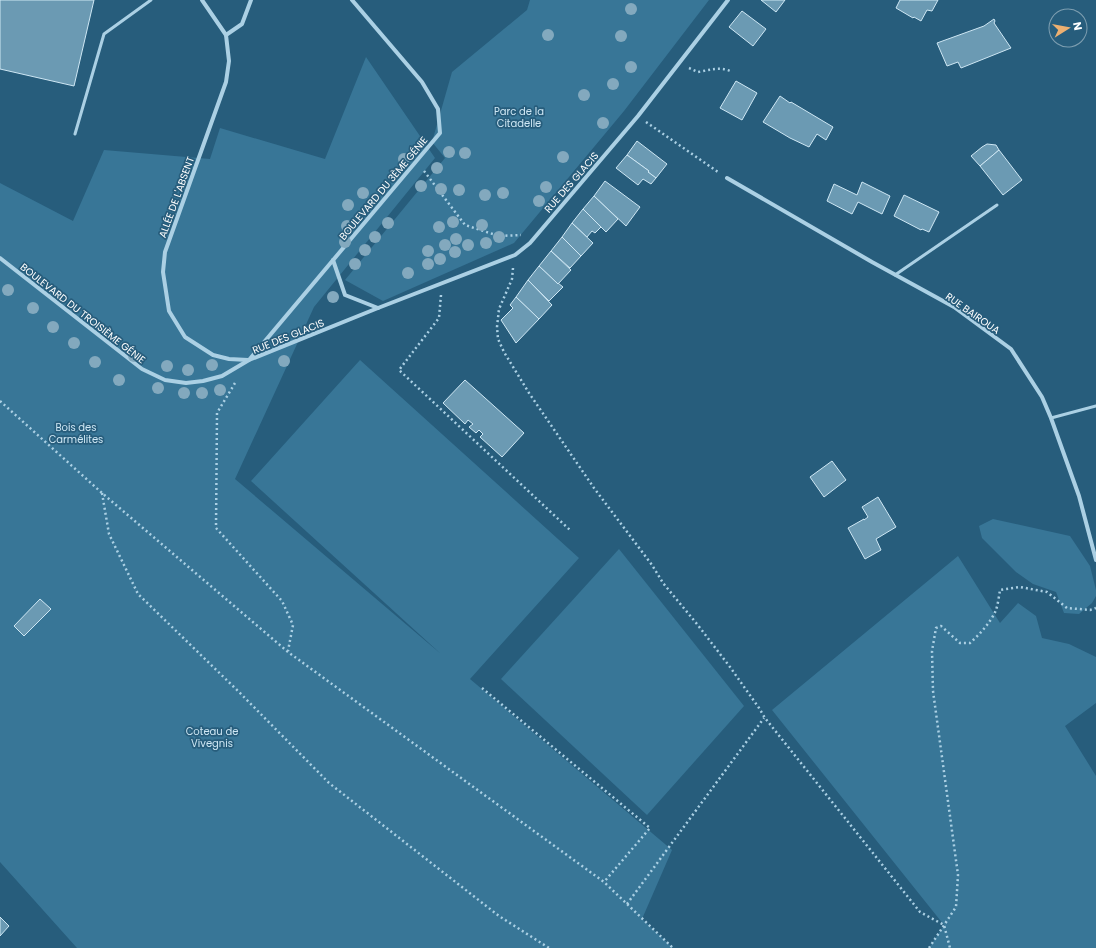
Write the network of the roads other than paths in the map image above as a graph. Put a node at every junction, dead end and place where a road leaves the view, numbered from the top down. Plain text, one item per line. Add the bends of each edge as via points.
1 (151, 0) edge
2 (202, 0) edge
3 (251, 0) edge
4 (352, 0) edge
5 (728, 0) edge
6 (226, 35) junction
7 (75, 134) dead end
8 (726, 178) road end
9 (997, 205) dead end
10 (0, 258) edge
11 (333, 260) junction
12 (895, 275) junction
13 (378, 308) junction
14 (249, 360) junction
15 (1096, 406) edge
16 (1051, 418) junction
17 (1096, 560) edge

1 - 7 lane via 104,34
2 - 6 street, ALLÉE DE L'ABSENT
3 - 6 street via 242,24
4 - 11 street, BOULEVARD DU 3ÈME GÉNIE via 422,82 438,109 440,133
5 - 13 street, RUE DES GLACIS via 638,116 530,243 515,255
6 - 14 street, ALLÉE DE L'ABSENT via 229,61 226,82 165,252 163,272 169,311 185,337 213,355
8 - 12 street, RUE BAIROUA
9 - 12 lane
10 - 14 street, BOULEVARD DU TROISIÈME GÉNIE via 142,369 165,380 186,383 203,381 222,376
11 - 13 street via 345,295
11 - 14 street, BOULEVARD DU 3ÈME GÉNIE
12 - 16 street, RUE BAIROUA via 954,307 1011,349 1042,397
13 - 14 street, RUE DES GLACIS
15 - 16 lane
16 - 17 street, RUE BAIROUA via 1079,496

